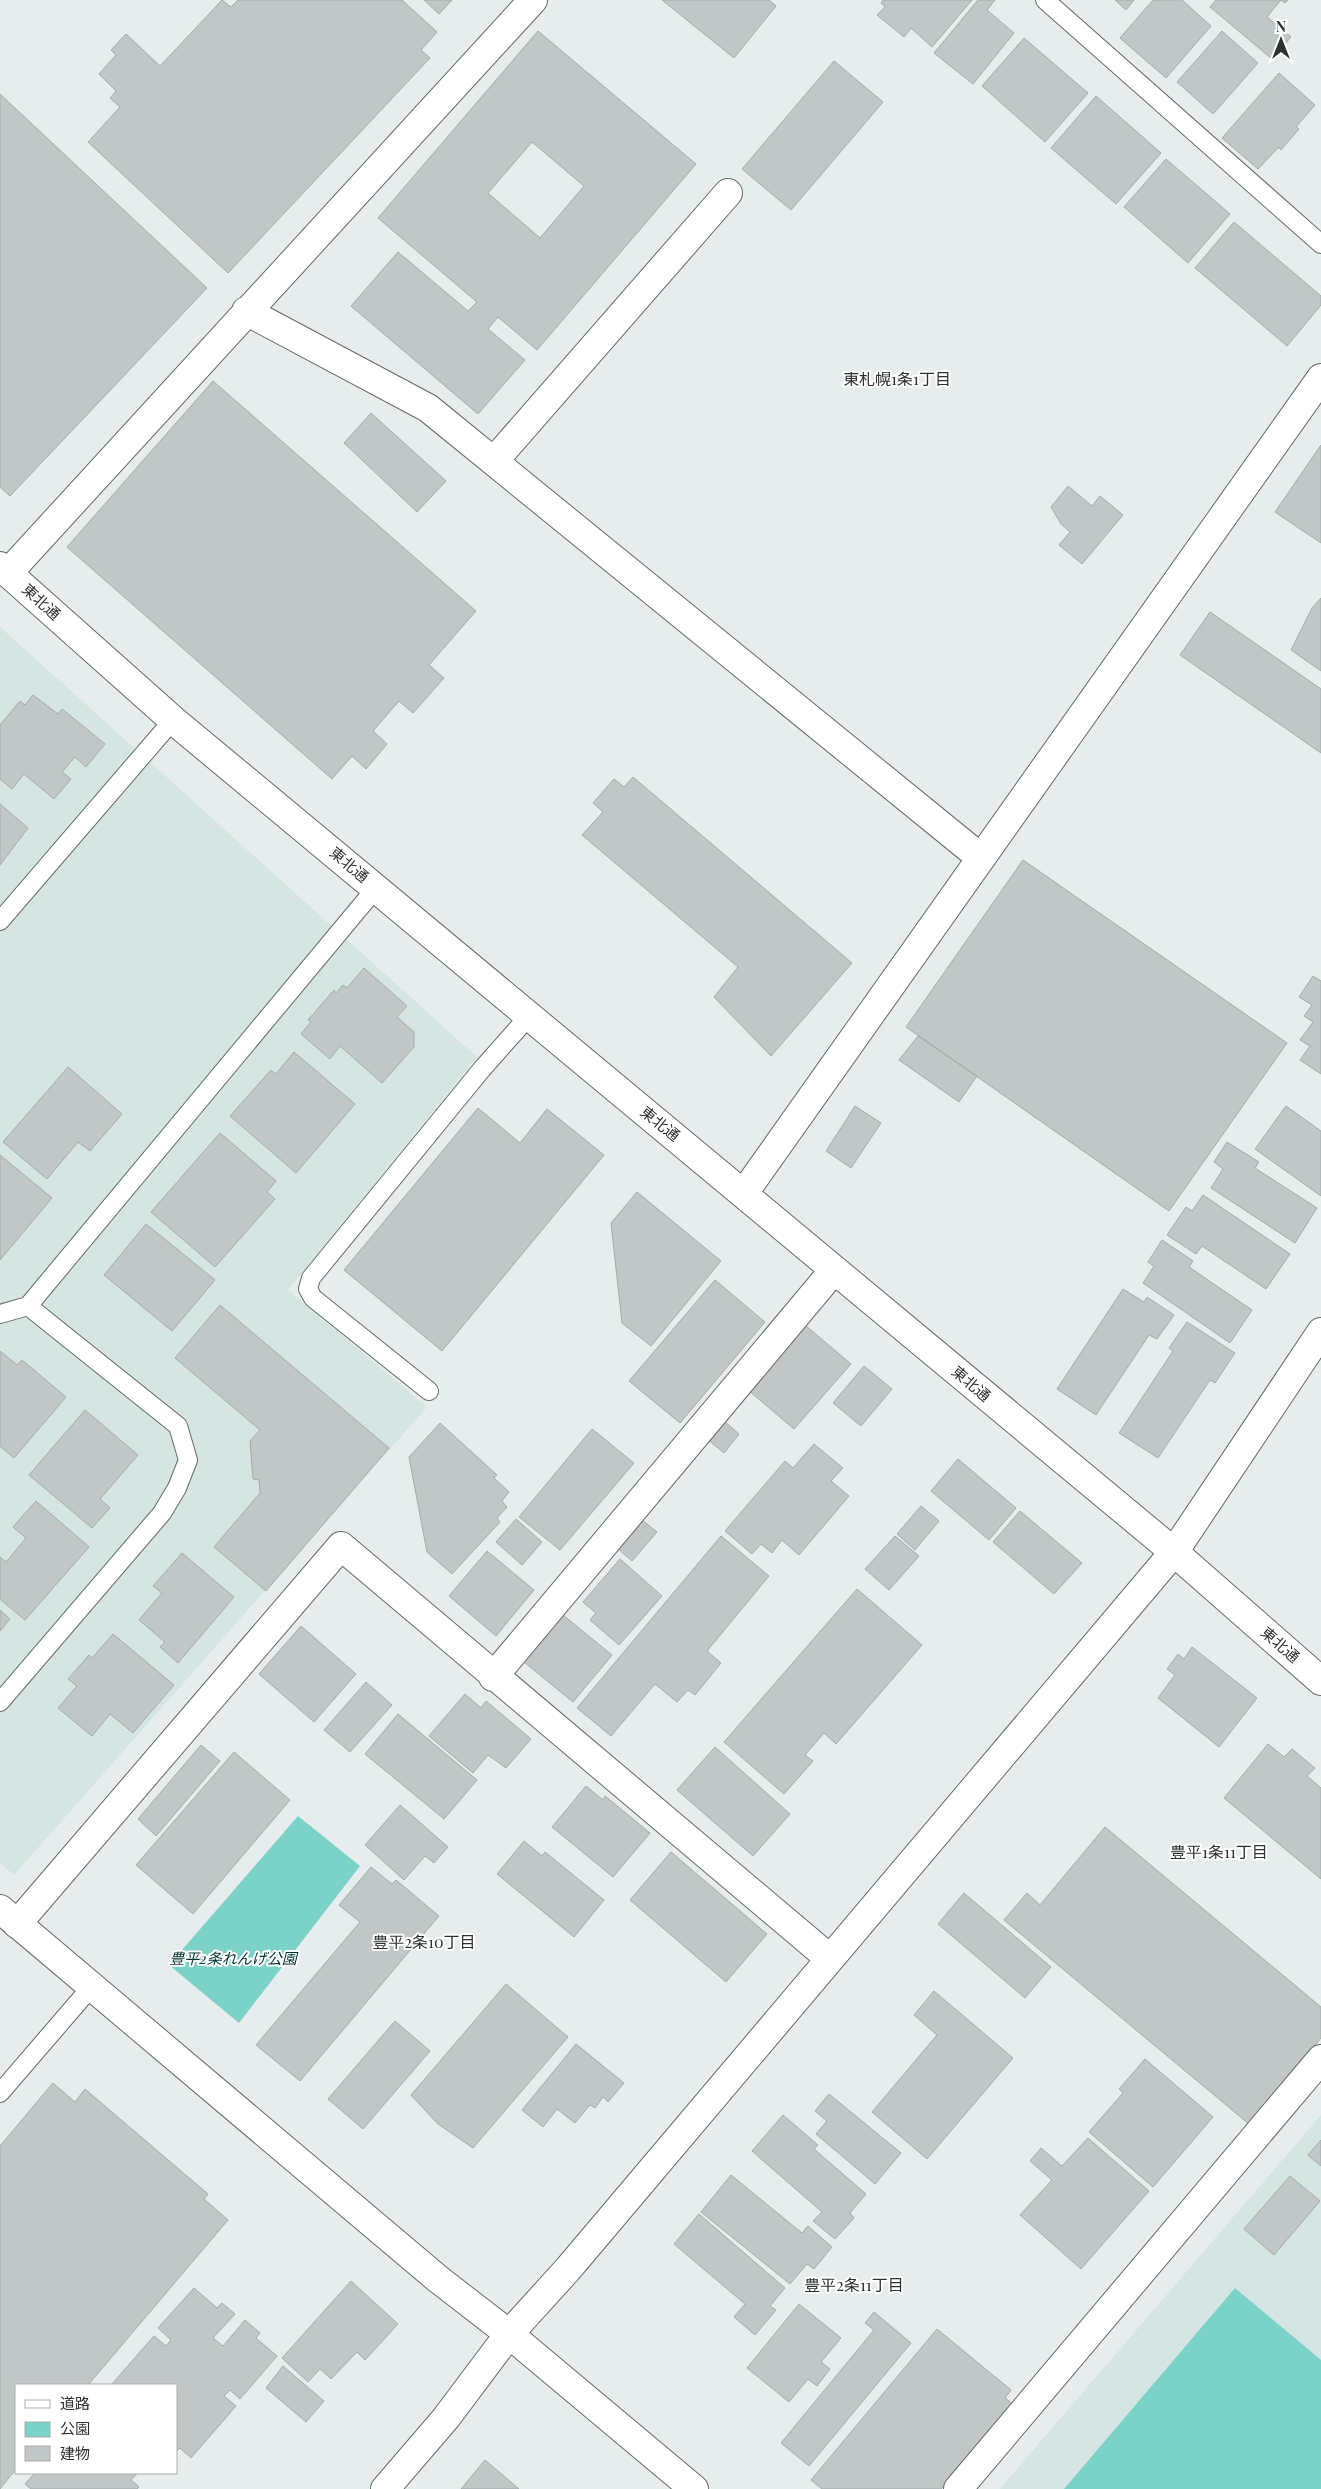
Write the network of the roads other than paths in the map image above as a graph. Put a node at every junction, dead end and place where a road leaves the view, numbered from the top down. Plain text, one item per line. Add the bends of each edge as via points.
1 (533, 0) edge
2 (1044, 0) edge
3 (728, 193) dead end
4 (1321, 244) edge
5 (246, 311) junction
6 (1321, 378) edge
7 (494, 461) junction
8 (4, 570) edge
9 (173, 720) junction
10 (981, 858) junction
11 (376, 888) junction
12 (0, 921) edge
13 (529, 1016) junction
14 (744, 1193) junction
15 (834, 1270) junction
16 (10, 1308) edge
17 (1321, 1332) edge
18 (429, 1391) dead end
19 (1174, 1552) junction
20 (493, 1676) junction
21 (1321, 1681) edge
22 (0, 1702) edge
23 (9, 1917) edge
24 (829, 1958) junction
25 (92, 1986) junction
26 (1321, 2059) edge
27 (0, 2093) edge
28 (510, 2334) junction
29 (385, 2489) edge
30 (694, 2489) edge
31 (958, 2489) edge

1 - 5 street
2 - 4 lane
3 - 7 street
5 - 7 street via 428,408
5 - 8 street
6 - 10 street
7 - 10 street
8 - 9 street, 東北通
9 - 11 street, 東北通
9 - 12 lane
10 - 14 street
11 - 13 street, 東北通
11 - 16 lane
13 - 14 street, 東北通
13 - 18 lane via 310,1278 308,1289 313,1298
14 - 15 street, 東北通
15 - 19 street, 東北通
15 - 20 street
16 - 22 lane via 178,1426 188,1460 162,1513
17 - 19 street
19 - 21 street, 東北通
19 - 24 street
20 - 23 street via 341,1546
20 - 24 street
23 - 25 street
24 - 28 street
25 - 27 lane
25 - 28 street via 438,2279
26 - 31 street
28 - 29 street via 446,2418
28 - 30 street

